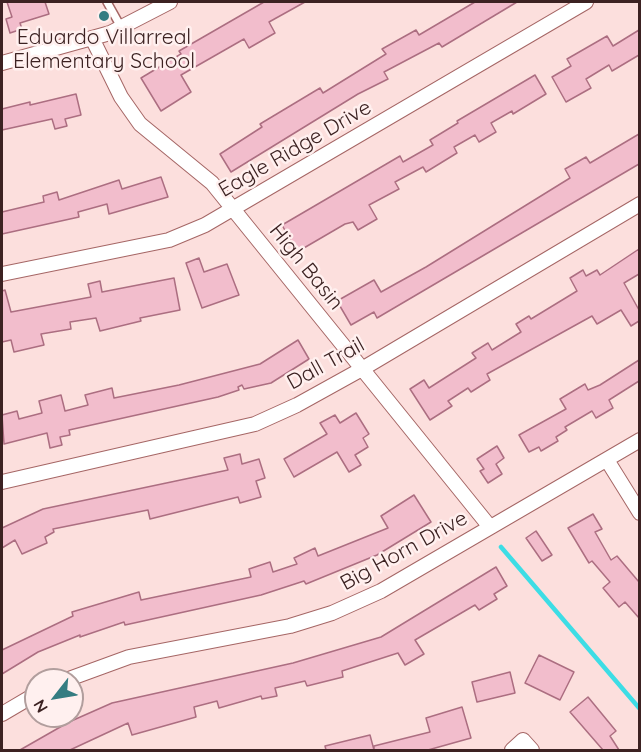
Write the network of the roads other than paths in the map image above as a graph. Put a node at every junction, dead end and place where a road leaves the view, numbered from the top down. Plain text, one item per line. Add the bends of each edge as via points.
1 (107, 2) edge
2 (170, 2) edge
3 (586, 2) edge
4 (121, 27) junction
5 (92, 38) junction
6 (2, 63) edge
7 (639, 204) edge
8 (233, 211) junction
9 (2, 274) edge
10 (362, 369) junction
11 (639, 440) edge
12 (607, 460) junction
13 (2, 482) edge
14 (639, 513) edge
15 (490, 527) junction
16 (84, 673) edge
17 (24, 701) edge
18 (2, 714) edge
19 (527, 745) edge
20 (512, 750) edge

1 - 4 lane
2 - 4 street
3 - 8 street, Eagle Ridge Drive
4 - 5 street
5 - 6 street
5 - 8 street, High Basin via 120,97 140,124 201,172
7 - 10 street, Dall Trail
8 - 9 street, Eagle Ridge Drive via 169,240
8 - 10 street, High Basin
10 - 13 street, Dall Trail via 255,424
10 - 15 street, High Basin
11 - 12 street, Big Horn Drive
12 - 14 street
12 - 15 street, Big Horn Drive
15 - 16 street, Big Horn Drive via 381,591 332,613 290,626 129,657
17 - 18 street
19 - 20 street

